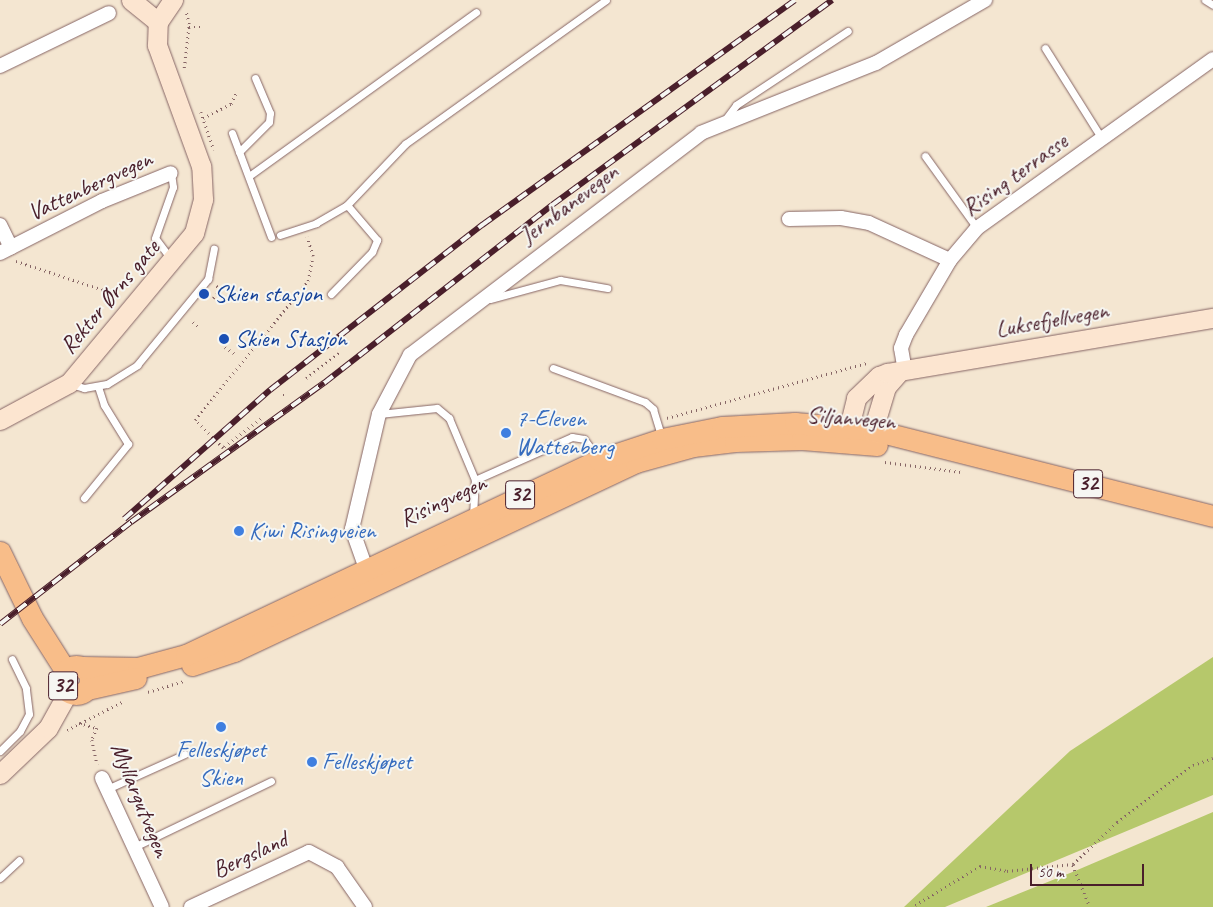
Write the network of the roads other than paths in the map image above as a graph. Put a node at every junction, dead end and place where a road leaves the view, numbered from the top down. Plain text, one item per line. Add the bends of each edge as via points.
1 (132, 0) edge
2 (606, 0) edge
3 (985, 0) edge
4 (1206, 0) edge
5 (178, 3) edge
6 (1213, 5) edge
7 (476, 12) dead end
8 (109, 14) dead end
9 (158, 22) junction
10 (848, 31) dead end
11 (1046, 48) dead end
12 (1213, 59) edge
13 (0, 66) edge
14 (255, 78) dead end
15 (723, 122) junction
16 (232, 132) dead end
17 (1102, 140) junction
18 (239, 152) junction
19 (925, 156) dead end
20 (171, 173) joint
21 (249, 176) junction
22 (347, 205) junction
23 (789, 220) dead end
24 (0, 225) edge
25 (977, 228) junction
26 (280, 235) dead end
27 (271, 237) dead end
28 (214, 249) dead end
29 (7, 253) edge
30 (950, 260) junction
31 (173, 261) junction
32 (606, 288) dead end
33 (331, 294) dead end
34 (482, 297) junction
35 (1213, 318) edge
36 (553, 368) dead end
37 (902, 371) junction
38 (69, 383) junction
39 (98, 386) junction
40 (379, 414) junction
41 (0, 420) edge
42 (749, 424) joint
43 (861, 433) junction
44 (735, 441) joint
45 (664, 446) junction
46 (602, 468) junction
47 (474, 480) junction
48 (84, 498) dead end
49 (1213, 516) edge
50 (477, 524) junction
51 (0, 552) edge
52 (369, 576) junction
53 (12, 659) dead end
54 (74, 669) junction
55 (78, 690) junction
56 (0, 751) edge
57 (185, 754) dead end
58 (0, 774) edge
59 (270, 781) dead end
60 (104, 783) joint
61 (134, 847) junction
62 (19, 860) dead end
63 (0, 878) edge
64 (162, 907) edge
65 (191, 907) edge
66 (365, 907) edge

1 - 9 main road
2 - 22 lane via 404,144
3 - 15 street, Jernbanevegen via 854,74
4 - 6 lane
5 - 9 main road
7 - 21 lane
8 - 13 street
9 - 31 main road, Rektor Ørns gate via 160,64 208,161 194,233
10 - 15 lane via 736,106
11 - 17 lane
12 - 17 street, Rising terrasse
14 - 18 lane via 270,113 269,122
15 - 34 street, Jernbanevegen
16 - 18 lane
17 - 25 street, Rising terrasse
18 - 21 lane
19 - 25 lane
20 - 29 street, Vattenbergvegen
20 - 31 lane via 173,187 155,238
21 - 27 lane
22 - 26 lane via 303,229
22 - 33 lane via 377,240 372,252
23 - 30 street via 841,218 869,223
24 - 29 street
25 - 30 street, Rising terrasse
28 - 39 lane via 208,279 137,366 123,378
30 - 37 street, Rising terrasse via 906,335 901,348
31 - 38 main road, Rektor Ørns gate
32 - 34 lane via 560,280
34 - 40 street, Jernbanevegen via 410,355
35 - 37 main road, Luksefjellvegen
36 - 45 lane via 645,402 653,409
37 - 43 main road via 886,387
38 - 39 lane via 84,388
38 - 41 main road, Rektor Ørns gate
39 - 48 lane via 104,405 128,444
40 - 47 lane via 437,408 449,418
40 - 52 street, Jernbanevegen via 352,529
42 - 43 main road, Siljanvegen / 32
42 - 45 main road, Risingvegen / 32
43 - 44 main road, Siljanvegen / 32
43 - 49 main road, Siljanvegen / 32 via 965,463
44 - 45 main road, Risingvegen / 32
45 - 46 main road, Risingvegen / 32
46 - 47 lane via 584,439 572,437
46 - 50 main road, Risingvegen / 32
47 - 50 lane
50 - 52 main road, Risingvegen / 32
51 - 54 main road, 32 via 32,618
52 - 54 main road, Risingvegen / 32 via 166,662 138,668
52 - 55 main road, Risingvegen / 32 via 234,651
53 - 56 lane via 26,688 29,714 20,731
54 - 55 main road, 32 via 90,678
55 - 58 main road via 48,728
57 - 60 lane
59 - 61 lane
60 - 61 street, Myllargutvegen
61 - 64 street, Myllargutvegen
62 - 63 lane
65 - 66 street, Bergsland via 309,852 337,867

